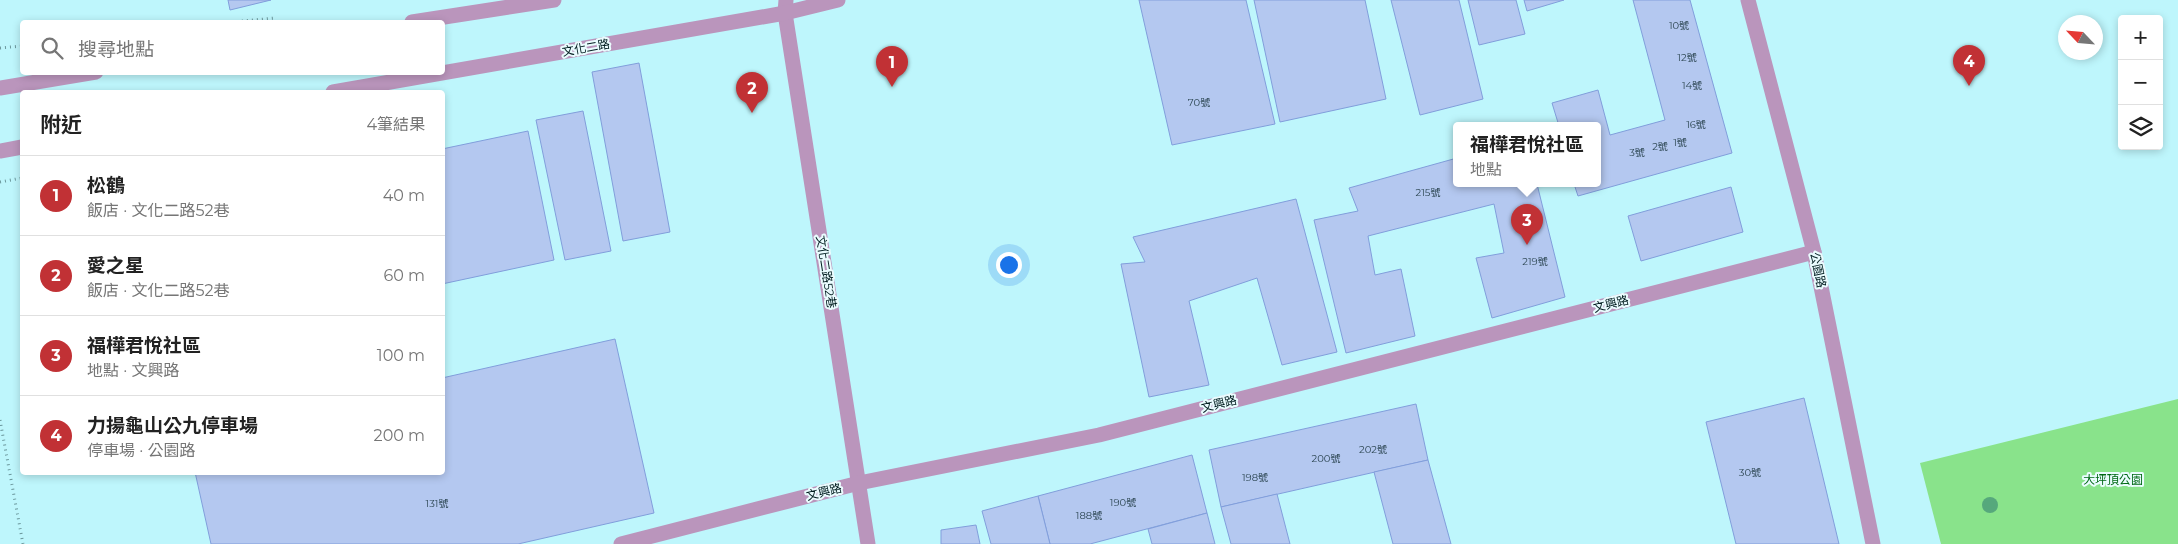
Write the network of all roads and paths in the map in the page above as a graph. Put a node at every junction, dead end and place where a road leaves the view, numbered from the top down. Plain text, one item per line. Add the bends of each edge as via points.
1 (554, 0) edge
2 (838, 0) edge
3 (1748, 0) edge
4 (785, 6) edge
5 (275, 18) dead end
6 (254, 20) edge
7 (425, 20) edge
8 (20, 46) edge
9 (0, 48) edge
10 (445, 71) edge
11 (78, 75) edge
12 (422, 75) edge
13 (0, 88) edge
14 (344, 90) edge
15 (20, 147) edge
16 (0, 151) edge
17 (20, 178) edge
18 (0, 182) edge
19 (1814, 252) junction
20 (0, 420) edge
21 (859, 483) junction
22 (23, 544) edge
23 (621, 544) edge
24 (868, 544) edge
25 (1873, 544) edge

1 - 7 street
2 - 4 street, 文化二路
3 - 19 street, 公園路
4 - 10 street, 文化二路
4 - 21 street, 文化二路52巷
5 - 6 path
8 - 9 path
11 - 13 street
12 - 14 street, 文化二路
15 - 16 street
17 - 18 path
19 - 21 street, 文興路 via 1099,435
19 - 25 street, 公園路
20 - 22 path
21 - 23 street, 文興路
21 - 24 street, 文化二路52巷

